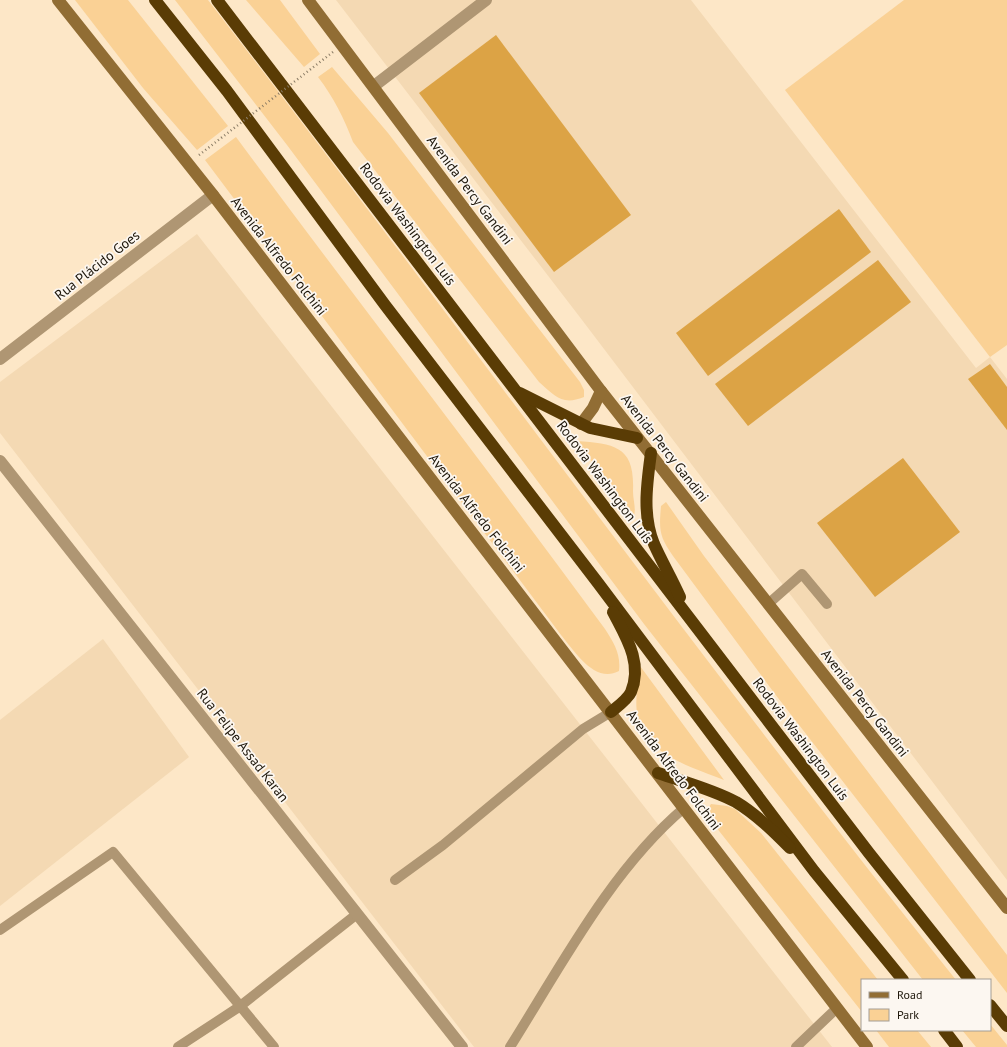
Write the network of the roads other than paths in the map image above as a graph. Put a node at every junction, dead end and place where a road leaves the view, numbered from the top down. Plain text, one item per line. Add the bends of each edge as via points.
1 (58, 0) edge
2 (155, 0) edge
3 (217, 0) edge
4 (308, 0) edge
5 (486, 0) edge
6 (374, 86) junction
7 (213, 195) junction
8 (0, 359) edge
9 (516, 391) junction
10 (601, 391) junction
11 (581, 424) junction
12 (638, 438) junction
13 (651, 453) junction
14 (0, 461) edge
15 (598, 583) junction
16 (768, 604) junction
17 (827, 604) dead end
18 (693, 623) junction
19 (611, 712) junction
20 (658, 772) junction
21 (684, 808) junction
22 (814, 871) junction
23 (395, 880) dead end
24 (1007, 908) edge
25 (357, 914) junction
26 (0, 930) edge
27 (902, 979) edge
28 (969, 979) edge
29 (991, 1006) edge
30 (239, 1007) junction
31 (837, 1008) junction
32 (1007, 1026) edge
33 (945, 1031) edge
34 (178, 1047) edge
35 (274, 1047) edge
36 (462, 1047) edge
37 (510, 1047) edge
38 (796, 1047) edge
39 (867, 1047) edge
40 (958, 1047) edge

1 - 7 main road, Avenida Alfredo Folchini
2 - 15 highway via 227,91 385,305
3 - 9 highway, Rodovia Washington Luís
4 - 6 main road, Avenida Percy Gandini
5 - 6 street
6 - 10 main road, Avenida Percy Gandini
7 - 8 street, Rua Plácido Goes
7 - 19 main road, Avenida Alfredo Folchini
9 - 11 highway
9 - 18 highway, Rodovia Washington Luís
10 - 11 main road
10 - 12 main road, Avenida Percy Gandini
11 - 12 highway
12 - 13 main road, Avenida Percy Gandini
13 - 16 main road, Avenida Percy Gandini
13 - 18 highway via 646,487 648,524 654,543
14 - 25 street, Rua Felipe Assad Karan
15 - 19 highway via 635,659 631,693
15 - 22 highway
16 - 17 lane via 802,574
16 - 24 main road, Avenida Percy Gandini
18 - 28 highway, Rodovia Washington Luís via 869,854
19 - 20 main road, Avenida Alfredo Folchini
19 - 23 lane via 583,729
20 - 21 main road, Avenida Alfredo Folchini
20 - 22 highway via 736,802 764,823
21 - 31 main road, Avenida Alfredo Folchini
21 - 37 lane via 667,822 609,890
22 - 27 highway
25 - 30 lane
25 - 36 street, Rua Felipe Assad Karan
26 - 30 lane via 113,852
29 - 32 highway
30 - 34 lane
30 - 35 lane
31 - 38 lane
31 - 39 main road, Avenida Alfredo Folchini
33 - 40 highway

